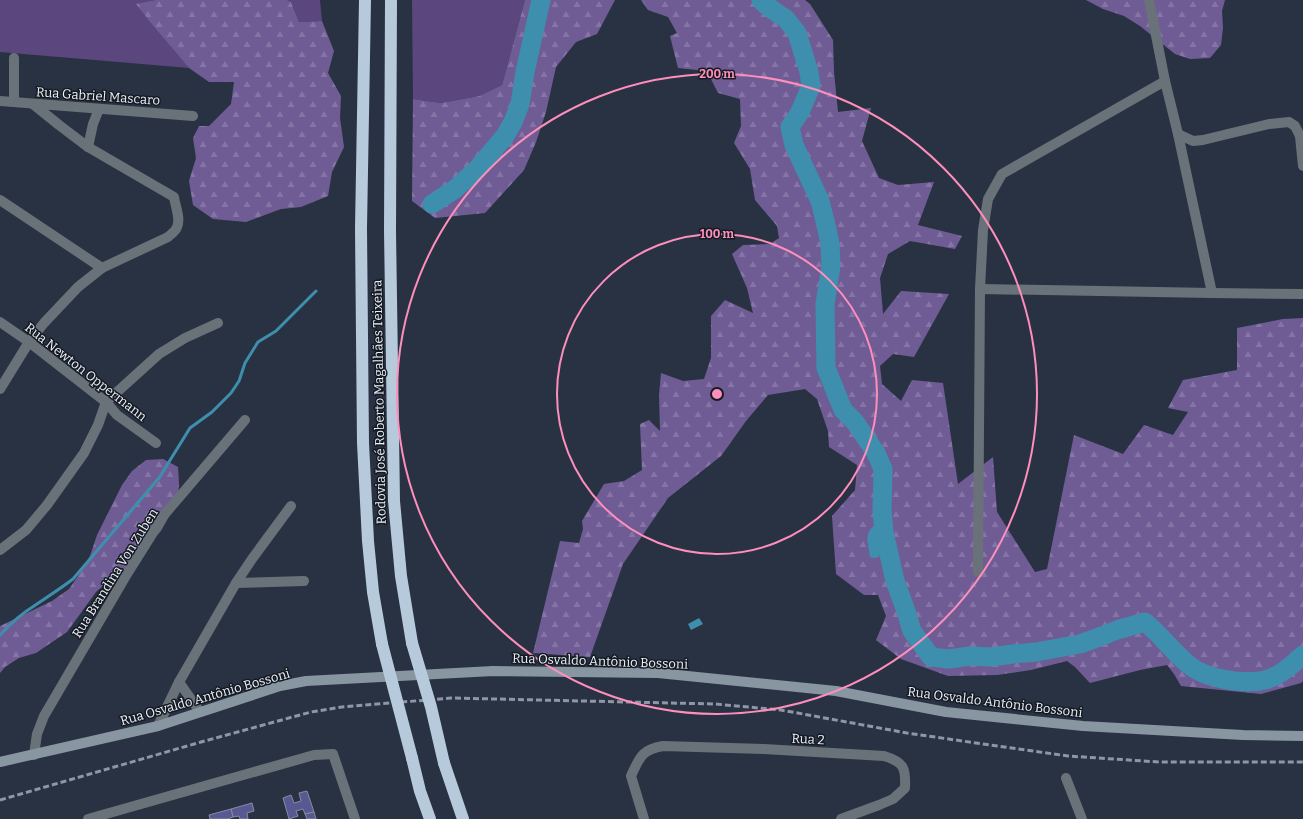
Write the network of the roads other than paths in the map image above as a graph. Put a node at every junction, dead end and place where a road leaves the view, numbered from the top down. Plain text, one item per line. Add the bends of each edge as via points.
1 (365, 0) edge
2 (391, 0) edge
3 (1149, 0) edge
4 (14, 58) dead end
5 (1165, 81) junction
6 (0, 101) edge
7 (14, 102) junction
8 (33, 104) junction
9 (99, 109) junction
10 (194, 116) dead end
11 (1178, 134) junction
12 (88, 146) junction
13 (1303, 166) edge
14 (0, 200) edge
15 (102, 268) junction
16 (980, 289) junction
17 (1212, 293) junction
18 (1303, 294) edge
19 (0, 322) edge
20 (218, 323) dead end
21 (29, 342) junction
22 (0, 389) edge
23 (106, 402) junction
24 (246, 420) dead end
25 (156, 443) dead end
26 (291, 506) dead end
27 (0, 550) edge
28 (978, 572) dead end
29 (304, 581) dead end
30 (236, 583) junction
31 (179, 682) junction
32 (200, 712) junction
33 (158, 726) junction
34 (1303, 736) edge
35 (34, 755) junction
36 (0, 762) edge
37 (1066, 778) dead end
38 (88, 819) edge
39 (355, 819) edge
40 (430, 819) edge
41 (463, 819) edge
42 (644, 819) edge
43 (841, 819) edge
44 (1082, 819) edge

1 - 40 highway, Rodovia José Roberto Magalhães Teixeira, bridge via 361,221 364,475 368,541 382,644 420,791
2 - 41 highway, Rodovia José Roberto Magalhães Teixeira, bridge via 390,231 394,501 401,576 412,643 444,763
3 - 5 street
4 - 7 street
5 - 11 street
5 - 16 street via 1002,174 988,199
6 - 7 street, Rua Gabriel Mascaro
7 - 8 street, Rua Gabriel Mascaro
8 - 9 street, Rua Gabriel Mascaro
8 - 12 street
9 - 10 street, Rua Gabriel Mascaro
9 - 12 street
11 - 13 street via 1193,141 1203,140 1269,124 1289,122 1295,126 1300,136
11 - 17 street
12 - 15 street via 174,196 178,216 178,226 168,237
14 - 15 street
15 - 21 street via 78,287
16 - 17 street
16 - 28 street
17 - 18 street
19 - 21 street, Rua Newton Oppermann
20 - 23 street via 185,338 159,354
21 - 22 street
21 - 23 street, Rua Newton Oppermann
23 - 25 street, Rua Newton Oppermann via 117,415
23 - 27 street via 84,453 47,505 26,530
24 - 35 street, Rua Brandina Von Zuben via 164,515 126,574 44,716 37,734
26 - 30 street
29 - 30 street
30 - 31 street
31 - 32 street
31 - 33 street
32 - 33 street, Rua Osvaldo Antônio Bossoni
32 - 34 street, Rua Osvaldo Antônio Bossoni via 280,686 306,681 492,671 658,673 836,691 946,712 1083,726
33 - 35 street, Rua Osvaldo Antônio Bossoni
35 - 36 street, Rua Osvaldo Antônio Bossoni
37 - 44 street
38 - 39 street via 314,755 333,754
42 - 43 street, Rua 2 via 631,776 641,756 651,748 663,746 764,749 884,756 896,759 902,765 905,774 904,788 893,799

